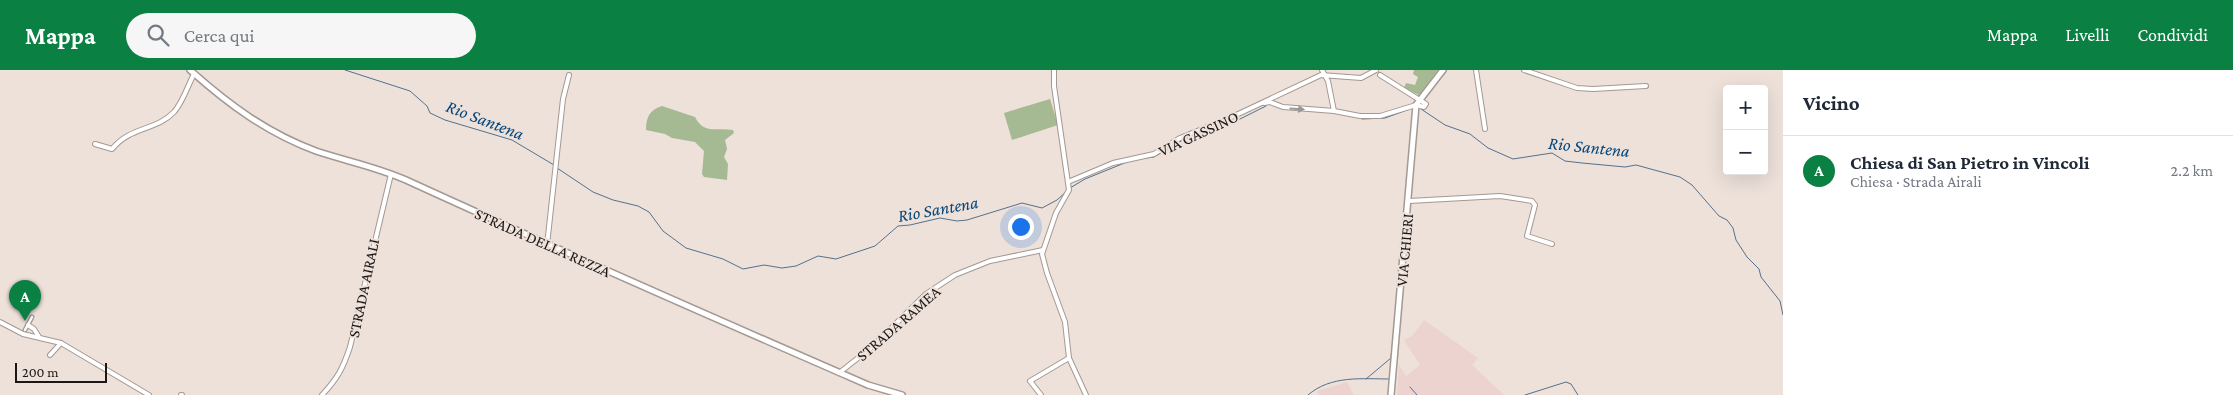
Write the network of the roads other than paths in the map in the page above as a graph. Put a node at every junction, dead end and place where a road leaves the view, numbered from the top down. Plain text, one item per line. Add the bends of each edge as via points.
1 (1054, 70) edge
2 (1376, 70) edge
3 (1444, 70) edge
4 (1476, 70) edge
5 (1524, 70) edge
6 (192, 72) edge
7 (1324, 72) edge
8 (569, 75) dead end
9 (1380, 75) dead end
10 (1646, 86) dead end
11 (1275, 96) junction
12 (1421, 99) junction
13 (1262, 103) junction
14 (1275, 104) junction
15 (1416, 105) junction
16 (1280, 106) junction
17 (1334, 111) junction
18 (1485, 129) dead end
19 (95, 144) dead end
20 (390, 174) junction
21 (1069, 187) junction
22 (1409, 201) junction
23 (1552, 244) dead end
24 (547, 245) junction
25 (1043, 250) junction
26 (32, 317) dead end
27 (0, 322) edge
28 (28, 325) junction
29 (25, 330) dead end
30 (39, 337) junction
31 (60, 343) junction
32 (50, 355) dead end
33 (1069, 358) junction
34 (840, 373) junction
35 (149, 395) edge
36 (322, 395) edge
37 (902, 395) edge
38 (1041, 395) edge
39 (1086, 395) edge
40 (1391, 395) edge

1 - 21 street
2 - 7 street via 1361,78 1343,78
3 - 12 main road
4 - 18 street
5 - 10 street via 1577,88
6 - 19 street, STRADA DELLA REZZA via 178,106 168,117 125,136 112,149
6 - 20 main road, STRADA DELLA REZZA via 228,104 274,133 316,151
7 - 11 street, VIA GASSINO
7 - 17 street
8 - 24 street via 562,98
9 - 12 street
11 - 13 street, VIA GASSINO
11 - 14 street
11 - 16 street
12 - 15 main road
13 - 14 street
13 - 21 street, VIA GASSINO via 1180,138 1154,154 1113,162
14 - 16 street
15 - 17 street via 1380,116 1354,116
15 - 22 main road, VIA CHIERI
16 -> 17 street
20 - 24 main road, STRADA DELLA REZZA
20 - 36 street, STRADA AIRALI via 350,347 336,381
21 - 25 street
22 - 23 street via 1500,196 1532,200 1535,206 1527,236
22 - 40 main road, VIA CHIERI
24 - 34 main road, STRADA DELLA REZZA
25 - 33 street via 1047,273 1065,322
25 - 34 street, STRADA RAMEA via 990,261 955,275 926,294 872,347
26 - 28 street
27 - 30 street via 23,334
28 - 29 street
28 - 30 street
30 - 31 street
31 - 32 street
31 - 35 street
33 - 38 street via 1030,381
33 - 39 street
34 - 37 main road, STRADA DELLA REZZA via 868,386

